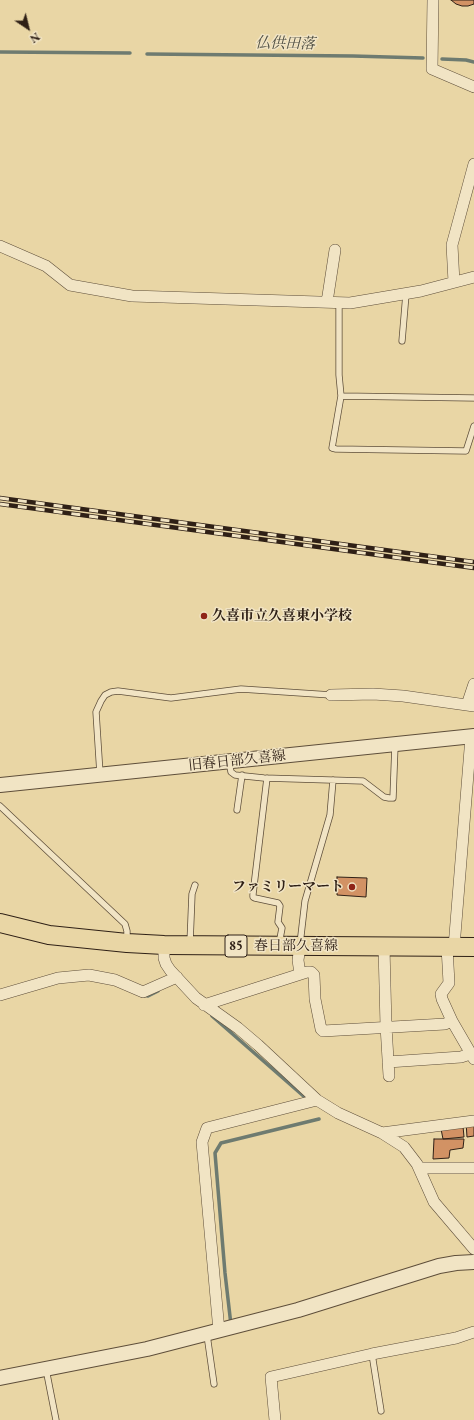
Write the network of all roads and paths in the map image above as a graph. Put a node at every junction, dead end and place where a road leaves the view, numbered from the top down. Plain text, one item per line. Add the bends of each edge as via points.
1 (433, 0) edge
2 (474, 87) edge
3 (474, 164) edge
4 (0, 246) edge
5 (335, 250) dead end
6 (474, 277) edge
7 (454, 282) junction
8 (406, 294) junction
9 (327, 302) junction
10 (339, 303) junction
11 (402, 341) dead end
12 (341, 396) junction
13 (474, 398) edge
14 (474, 426) edge
15 (474, 684) edge
16 (331, 695) joint
17 (470, 705) edge
18 (473, 737) edge
19 (395, 744) junction
20 (229, 762) junction
21 (242, 775) junction
22 (100, 776) junction
23 (267, 778) junction
24 (333, 780) junction
25 (0, 785) edge
26 (471, 791) edge
27 (0, 806) edge
28 (237, 810) dead end
29 (195, 885) dead end
30 (0, 923) edge
31 (127, 943) junction
32 (164, 945) junction
33 (190, 946) junction
34 (278, 946) junction
35 (300, 946) junction
36 (384, 947) junction
37 (451, 947) junction
38 (474, 947) edge
39 (300, 974) junction
40 (177, 977) junction
41 (0, 995) edge
42 (204, 1005) junction
43 (452, 1021) junction
44 (386, 1026) junction
45 (472, 1057) edge
46 (388, 1062) junction
47 (389, 1076) dead end
48 (317, 1100) junction
49 (474, 1121) edge
50 (382, 1133) junction
51 (420, 1168) junction
52 (474, 1168) edge
53 (474, 1249) edge
54 (474, 1262) edge
55 (213, 1332) junction
56 (474, 1332) edge
57 (372, 1354) junction
58 (46, 1369) junction
59 (0, 1378) edge
60 (214, 1384) dead end
61 (381, 1411) dead end
62 (56, 1420) edge
63 (275, 1420) edge

1 - 2 street via 432,70
3 - 7 street via 452,245
4 - 9 street via 46,266 70,284 124,294
5 - 9 street
6 - 7 street
7 - 8 street
8 - 10 street
8 - 11 lane
9 - 10 street
10 - 12 lane
12 - 13 lane
12 - 14 lane via 332,448 336,449 466,451
15 - 17 street
16 - 17 street via 403,696
16 - 22 lane via 241,689 171,698 111,692 101,701 96,712
18 - 19 street, 旧春日部久喜線
18 - 26 street
19 - 20 street, 旧春日部久喜線
19 - 24 lane via 393,798 384,797 363,781
20 - 21 lane via 231,772
20 - 22 street, 旧春日部久喜線
21 - 23 lane
21 - 28 lane
22 - 25 street, 旧春日部久喜線
23 - 24 lane
23 - 34 lane via 253,897 278,903 280,906 278,922 282,928
24 - 35 lane via 330,815 305,901
26 - 37 street
27 - 31 lane via 125,924
29 - 33 lane via 192,894
30 - 31 main road, 春日部久喜線 / 85 via 49,934
31 - 32 main road, 春日部久喜線 / 85
32 - 33 main road, 春日部久喜線 / 85
32 - 40 street via 166,964
33 - 34 main road, 春日部久喜線 / 85
34 - 35 main road, 春日部久喜線 / 85
35 - 36 main road, 春日部久喜線 / 85
35 - 39 street
36 - 37 main road, 春日部久喜線 / 85
36 - 44 street
37 - 38 main road, 春日部久喜線 / 85
37 - 43 street via 449,983 442,994 442,999
39 - 42 street
39 - 44 street via 311,972 314,975 315,999 323,1031
40 - 41 street via 143,992 115,980 89,975 58,978
40 - 42 street
42 - 48 street via 238,1028
43 - 44 street via 445,1024
43 - 45 street
44 - 46 street
45 - 46 street
46 - 47 street
48 - 50 street via 338,1113
48 - 55 street via 207,1128 202,1142
49 - 50 street
50 - 51 street via 404,1148
51 - 52 street
51 - 53 street via 434,1202
54 - 55 street via 439,1266 298,1310
55 - 58 street via 147,1349
55 - 60 lane
56 - 57 street via 456,1338
57 - 61 lane
57 - 63 street via 271,1377
58 - 59 street
58 - 62 lane

